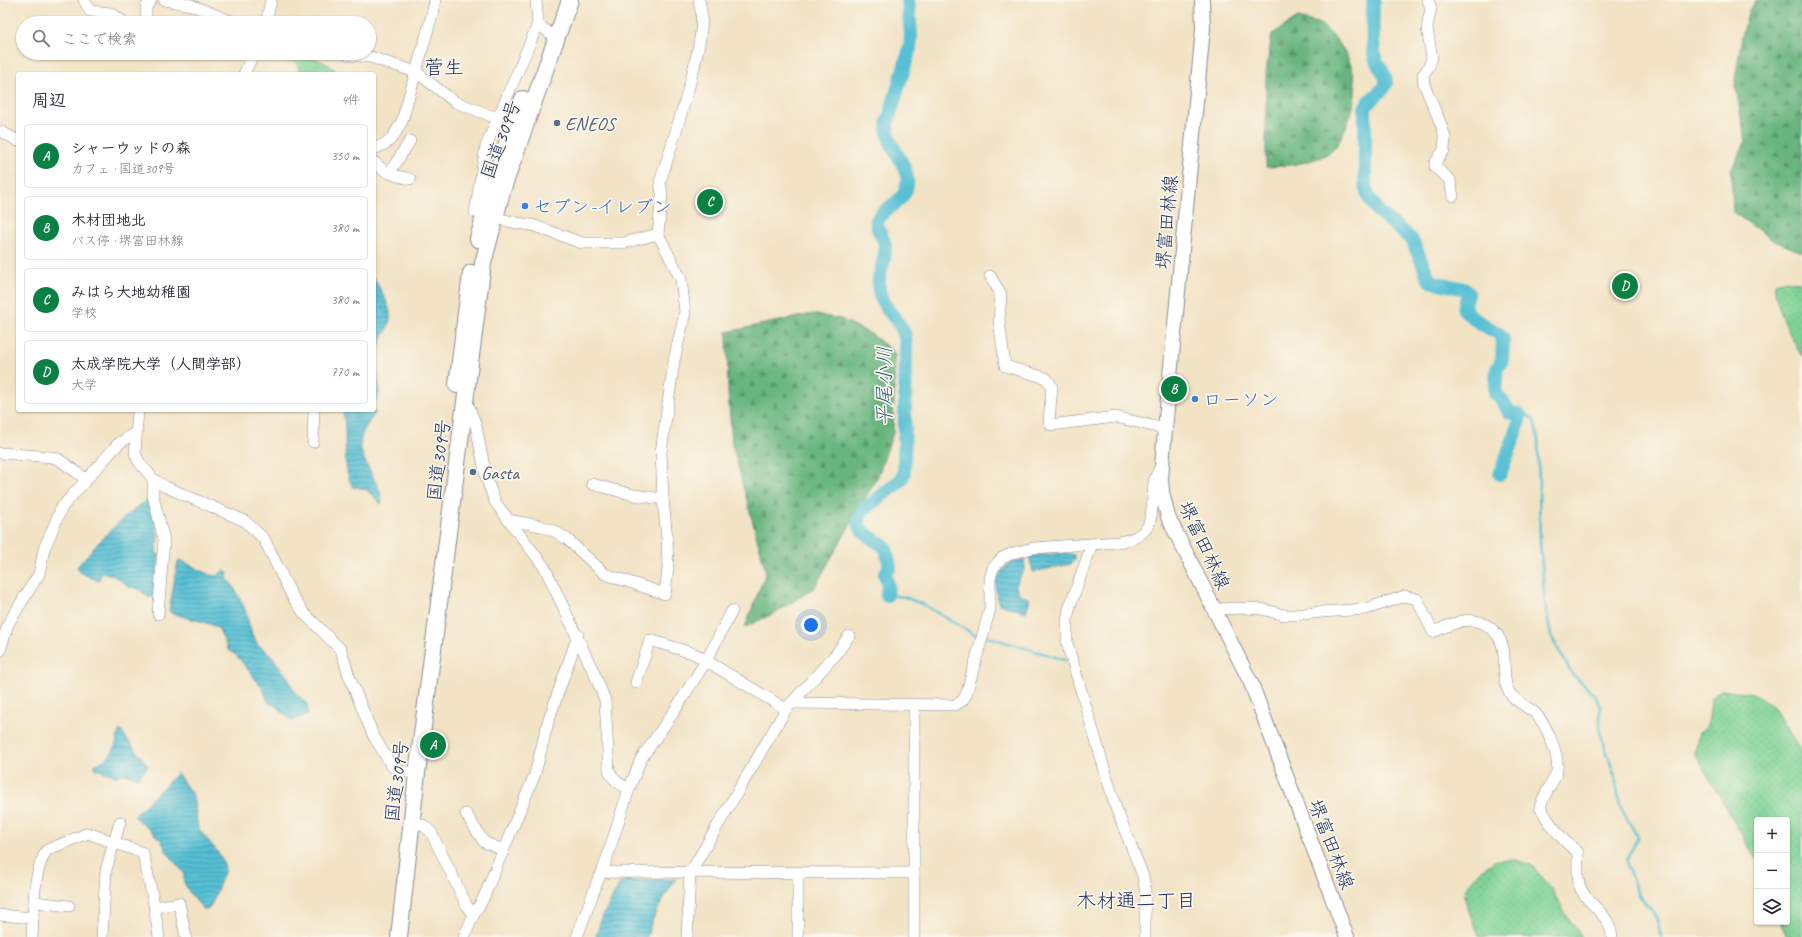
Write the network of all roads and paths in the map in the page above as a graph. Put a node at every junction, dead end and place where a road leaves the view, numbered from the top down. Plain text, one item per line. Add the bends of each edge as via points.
1 (84, 0) edge
2 (151, 0) edge
3 (164, 0) edge
4 (271, 0) edge
5 (435, 0) edge
6 (536, 0) edge
7 (559, 0) edge
8 (570, 0) edge
9 (700, 0) edge
10 (1428, 0) edge
11 (1205, 4) edge
12 (115, 16) edge
13 (146, 16) edge
14 (218, 16) edge
15 (268, 16) edge
16 (543, 28) junction
17 (376, 59) edge
18 (251, 60) edge
19 (245, 72) edge
20 (416, 72) junction
21 (497, 118) junction
22 (0, 131) edge
23 (16, 140) edge
24 (390, 140) junction
25 (376, 148) edge
26 (376, 164) edge
27 (392, 169) dead end
28 (410, 179) dead end
29 (1453, 196) dead end
30 (489, 216) junction
31 (658, 234) junction
32 (990, 276) dead end
33 (465, 404) junction
34 (138, 412) edge
35 (314, 412) edge
36 (1165, 429) junction
37 (136, 432) junction
38 (313, 442) dead end
39 (0, 453) edge
40 (1162, 465) junction
41 (86, 479) junction
42 (153, 479) junction
43 (592, 484) dead end
44 (663, 499) junction
45 (508, 520) junction
46 (1092, 544) junction
47 (1214, 609) junction
48 (732, 611) dead end
49 (158, 614) dead end
50 (578, 635) junction
51 (849, 636) dead end
52 (0, 650) edge
53 (706, 660) junction
54 (636, 683) dead end
55 (914, 705) junction
56 (788, 706) junction
57 (412, 773) junction
58 (629, 789) junction
59 (466, 814) dead end
60 (120, 822) dead end
61 (411, 823) junction
62 (114, 842) junction
63 (503, 850) junction
64 (602, 873) junction
65 (690, 873) junction
66 (798, 873) junction
67 (914, 873) junction
68 (35, 902) junction
69 (69, 906) dead end
70 (155, 907) junction
71 (0, 915) edge
72 (473, 916) junction
73 (34, 918) junction
74 (32, 937) edge
75 (102, 937) edge
76 (160, 937) edge
77 (186, 937) edge
78 (388, 937) edge
79 (399, 937) edge
80 (464, 937) edge
81 (578, 937) edge
82 (687, 937) edge
83 (798, 937) edge
84 (914, 937) edge
85 (1145, 937) edge
86 (1347, 937) edge
87 (1612, 937) edge

1 - 12 street via 90,11 111,13
2 - 13 street via 146,7
3 - 14 street via 191,5
4 - 15 street
5 - 20 street
6 - 16 street
7 - 16 highway, 国道309号
8 - 30 highway, 国道309号 via 503,188
9 - 31 street via 702,8 698,50 660,182 662,194
10 - 29 street via 1431,8 1427,28 1432,58 1423,75 1424,84 1445,138 1444,150 1434,163 1435,167 1450,180
11 - 36 main road, 堺富田林線
16 - 21 street
16 - 30 highway, 国道309号 via 492,186
17 - 20 street
18 - 19 street
20 - 21 street via 455,102
20 - 24 street via 402,121
21 - 30 street via 486,146 475,212
22 - 23 street
24 - 25 street
24 - 27 street via 408,145
26 - 28 street via 391,174
30 - 31 street via 532,225 582,243 623,244
30 - 33 highway, 国道309号
30 - 57 highway, 国道309号 via 477,241 467,301
31 - 44 street via 681,279 685,312 674,361 661,452
32 - 36 street via 1000,294 999,320 1005,366 1046,378 1050,382 1051,425 1116,417
33 - 45 street via 470,409 476,426 486,477 495,502
33 - 57 highway, 国道309号
34 - 37 street
35 - 38 street
36 - 40 main road, 堺富田林線
37 - 41 street via 118,444
37 - 42 street via 135,453
39 - 41 street via 58,459
40 - 46 street via 1154,479 1151,519 1141,536 1131,540
40 - 47 main road, 堺富田林線 via 1162,492 1168,517
41 - 52 street via 62,507 44,549 39,574 8,624
42 - 49 street via 153,496 164,540
42 - 57 street via 245,521 264,539 292,596 304,613 341,650 373,735 391,765 398,771
43 - 44 street via 634,495
44 - 45 street via 667,553 665,594 605,574 568,539 554,531
45 - 50 street via 545,568
46 - 55 street via 1033,548 1002,558 990,578 990,610 966,695 962,701 955,704
46 - 85 street via 1070,606 1067,643 1116,808 1143,876
47 - 86 main road, 堺富田林線 via 1251,683
47 - 87 street via 1262,609 1294,616 1366,609 1405,596 1417,599 1433,632 1463,621 1476,621 1491,628 1503,648 1506,687 1510,695 1535,713 1542,722 1558,764 1557,774 1540,807 1555,831 1578,852 1580,885 1605,916 1611,927
48 - 53 street
50 - 58 street via 605,700 611,778
50 - 63 street via 548,722 535,774
51 - 56 street via 838,653
53 - 54 street via 650,640
53 - 56 street
53 - 58 street via 641,759
55 - 56 street
55 - 67 street
56 - 65 street
57 - 61 highway, 国道309号
57 - 78 highway, 国道309号
58 - 64 street
59 - 63 street via 484,842
60 - 62 street
61 - 72 street via 424,825 431,832
61 - 79 highway, 国道309号
62 - 68 street via 88,833 47,850 39,867
62 - 70 street via 143,853
62 - 75 street via 106,870
63 - 72 street via 483,899
64 - 65 street
64 - 81 street
65 - 66 street
65 - 82 street
66 - 67 street
66 - 83 street
67 - 84 street
68 - 69 street
68 - 73 street
70 - 76 street
70 - 77 street via 179,903
71 - 73 street
72 - 80 street
73 - 74 street

